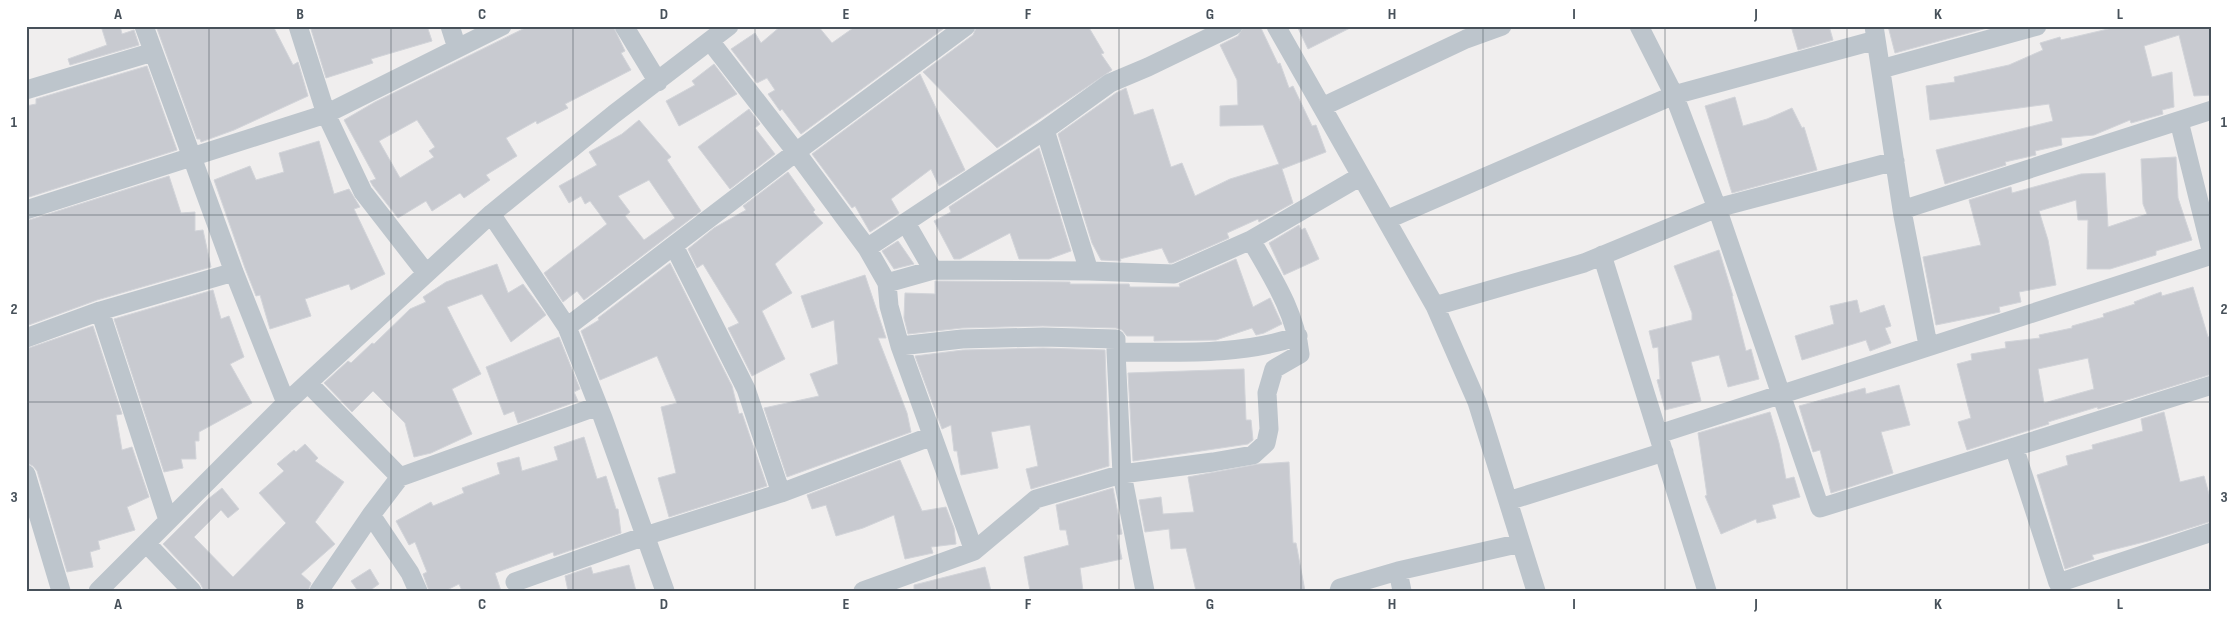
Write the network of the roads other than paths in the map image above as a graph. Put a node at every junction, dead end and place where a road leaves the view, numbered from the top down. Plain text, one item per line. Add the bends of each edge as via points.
1 (144, 26) edge
2 (298, 26) edge
3 (450, 26) edge
4 (502, 26) edge
5 (624, 26) edge
6 (729, 26) edge
7 (966, 26) edge
8 (1233, 26) edge
9 (1276, 26) edge
10 (1502, 26) edge
11 (1639, 26) edge
12 (2037, 26) edge
13 (1875, 33) edge
14 (710, 41) junction
15 (457, 48) junction
16 (153, 52) junction
17 (1881, 69) junction
18 (658, 82) junction
19 (26, 90) edge
20 (1674, 95) junction
21 (1322, 107) junction
22 (2212, 110) edge
23 (326, 114) junction
24 (2178, 121) junction
25 (1045, 130) junction
26 (796, 152) junction
27 (192, 156) junction
28 (1895, 161) junction
29 (1361, 176) junction
30 (1717, 208) junction
31 (26, 210) edge
32 (1902, 210) junction
33 (491, 214) junction
34 (1386, 220) junction
35 (906, 223) junction
36 (1251, 240) junction
37 (674, 246) junction
38 (867, 248) junction
39 (1602, 255) junction
40 (2212, 255) edge
41 (933, 270) junction
42 (1089, 271) junction
43 (234, 272) junction
44 (426, 273) junction
45 (887, 283) junction
46 (1435, 306) junction
47 (100, 312) junction
48 (567, 327) junction
49 (1298, 336) junction
50 (26, 338) edge
51 (900, 346) junction
52 (1928, 346) junction
53 (1116, 352) junction
54 (308, 383) junction
55 (2212, 385) edge
56 (1780, 394) junction
57 (286, 403) junction
58 (598, 406) junction
59 (1659, 434) junction
60 (932, 436) junction
61 (2014, 447) junction
62 (1664, 452) junction
63 (26, 474) edge
64 (1122, 474) junction
65 (400, 477) junction
66 (780, 493) junction
67 (1508, 500) junction
68 (371, 515) junction
69 (168, 520) junction
70 (2212, 532) edge
71 (645, 536) junction
72 (146, 543) junction
73 (1521, 543) junction
74 (974, 551) junction
75 (1398, 570) junction
76 (515, 582) dead end
77 (61, 591) edge
78 (98, 591) edge
79 (192, 591) edge
80 (319, 591) edge
81 (418, 591) edge
82 (665, 591) edge
83 (863, 591) edge
84 (1145, 591) edge
85 (1339, 591) edge
86 (1402, 591) edge
87 (1536, 591) edge
88 (1707, 591) edge

1 - 16 street
2 - 23 street
3 - 15 street
4 - 15 street
5 - 18 street
6 - 14 street
7 - 26 street
8 - 25 street via 1110,83
9 - 21 street
10 - 21 street via 1466,39
11 - 20 street
12 - 17 street
13 - 17 street
13 - 20 street
14 - 18 street
14 - 26 street
15 - 23 street
16 - 19 street
16 - 27 street
17 - 28 street
18 - 33 street
20 - 30 street
20 - 34 street
21 - 29 street
22 - 24 street
23 - 27 street
23 - 44 street via 363,192
24 - 32 street
24 - 40 street
25 - 35 street
25 - 42 street
26 - 37 street
26 - 38 street
27 - 31 street
27 - 43 street
28 - 30 street
28 - 32 street
29 - 34 street
29 - 36 street
30 - 39 street
30 - 56 street
32 - 52 street
33 - 44 street
33 - 48 street
34 - 46 street
35 - 38 street
35 - 41 street
36 - 42 street via 1174,274
36 - 49 street via 1287,302
37 - 48 street
37 - 66 street via 746,389
38 - 45 street
39 - 46 street
39 - 59 street
40 - 52 street
41 - 42 street
41 - 45 street
43 - 47 street
43 - 57 street
44 - 54 street
45 - 51 street via 889,306
46 - 67 street via 1477,402
47 - 50 street
47 - 69 street
48 - 58 street
49 - 53 street via 1271,346 1188,352
49 - 64 street via 1300,354 1274,370 1267,393 1269,429 1266,443 1253,454
51 - 53 street via 962,339 1116,339
51 - 60 street
52 - 56 street
53 - 64 street
54 - 57 street
54 - 65 street
55 - 61 street
56 - 59 street
56 - 61 street via 1820,508
57 - 69 street
58 - 65 street
58 - 71 street
59 - 62 street
60 - 66 street
60 - 74 street
61 - 70 street via 2058,583
62 - 67 street
62 - 88 street
63 - 77 street
64 - 74 street via 1036,499
64 - 84 street
65 - 68 street
66 - 71 street
67 - 73 street
68 - 80 street
68 - 81 street via 410,573
69 - 72 street
71 - 76 street
71 - 82 street
72 - 78 street
72 - 79 street
73 - 75 street
73 - 87 street
74 - 83 street
75 - 85 street
75 - 86 street

